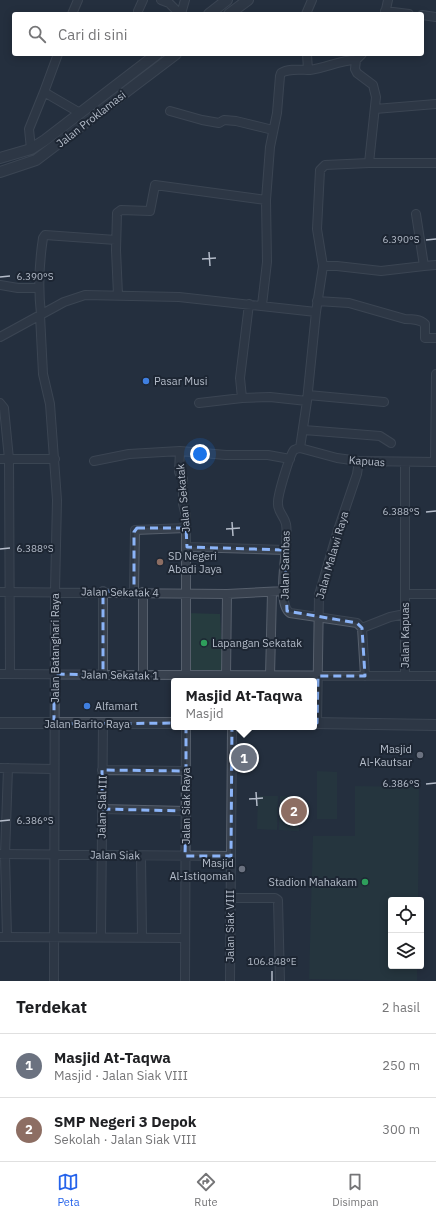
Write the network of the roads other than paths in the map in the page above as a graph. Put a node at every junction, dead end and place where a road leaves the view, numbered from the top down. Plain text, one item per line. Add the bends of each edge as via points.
1 (78, 0) edge
2 (143, 0) edge
3 (161, 0) edge
4 (185, 0) edge
5 (226, 0) edge
6 (248, 0) edge
7 (312, 0) edge
8 (388, 0) edge
9 (138, 11) dead end
10 (73, 12) edge
11 (178, 12) edge
12 (181, 12) edge
13 (211, 12) edge
14 (232, 12) edge
15 (307, 12) edge
16 (385, 12) edge
17 (424, 15) edge
18 (436, 17) edge
19 (57, 56) edge
20 (154, 56) edge
21 (173, 56) edge
22 (306, 56) edge
23 (359, 57) edge
24 (308, 70) junction
25 (44, 92) junction
26 (436, 104) edge
27 (375, 109) junction
28 (170, 111) dead end
29 (80, 113) junction
30 (273, 130) junction
31 (31, 149) junction
32 (18, 153) junction
33 (0, 158) edge
34 (369, 163) junction
35 (436, 163) edge
36 (25, 165) junction
37 (0, 172) edge
38 (266, 200) junction
39 (416, 214) dead end
40 (116, 240) junction
41 (436, 265) edge
42 (323, 266) junction
43 (424, 266) junction
44 (0, 284) edge
45 (38, 288) junction
46 (118, 295) junction
47 (317, 301) junction
48 (249, 304) junction
49 (262, 305) junction
50 (316, 312) junction
51 (40, 315) junction
52 (0, 338) edge
53 (436, 338) edge
54 (436, 374) edge
55 (242, 398) junction
56 (308, 398) junction
57 (384, 402) dead end
58 (200, 403) dead end
59 (1, 404) edge
60 (436, 415) edge
61 (304, 430) junction
62 (391, 443) dead end
63 (300, 448) junction
64 (180, 451) junction
65 (4, 459) edge
66 (55, 459) junction
67 (290, 459) junction
68 (94, 460) dead end
69 (359, 461) junction
70 (405, 462) junction
71 (436, 462) edge
72 (4, 507) edge
73 (186, 528) junction
74 (0, 547) edge
75 (9, 547) junction
76 (187, 547) junction
77 (285, 550) junction
78 (55, 591) junction
79 (103, 591) junction
80 (284, 591) junction
81 (0, 592) edge
82 (9, 592) junction
83 (134, 592) junction
84 (143, 592) junction
85 (272, 592) junction
86 (186, 593) junction
87 (227, 594) junction
88 (406, 594) junction
89 (436, 594) edge
90 (406, 614) junction
91 (318, 618) junction
92 (362, 628) junction
93 (0, 634) edge
94 (9, 634) junction
95 (0, 674) edge
96 (10, 674) junction
97 (54, 674) junction
98 (103, 675) junction
99 (143, 676) junction
100 (226, 676) junction
101 (270, 676) junction
102 (318, 676) junction
103 (365, 676) junction
104 (405, 676) junction
105 (436, 676) edge
106 (172, 678) edge
107 (186, 678) edge
108 (199, 678) edge
109 (317, 700) edge
110 (0, 723) edge
111 (171, 723) edge
112 (317, 723) edge
113 (54, 724) junction
114 (103, 724) junction
115 (436, 725) edge
116 (186, 730) edge
117 (232, 730) edge
118 (4, 768) edge
119 (54, 768) junction
120 (102, 770) junction
121 (186, 771) junction
122 (102, 809) junction
123 (186, 811) junction
124 (2, 854) edge
125 (54, 854) junction
126 (102, 855) junction
127 (141, 856) junction
128 (185, 856) junction
129 (231, 856) junction
130 (230, 898) junction
131 (4, 937) edge
132 (54, 937) junction
133 (101, 937) junction
134 (142, 937) junction
135 (185, 938) junction
136 (54, 981) edge
137 (185, 981) edge
138 (230, 981) edge
139 (280, 981) edge

1 - 10 street
2 - 9 street
3 - 11 street via 169,3
4 - 12 street
5 - 13 street
6 - 14 street
7 - 15 street
8 - 16 street
17 - 18 street
19 - 25 street
20 - 29 street, Jalan Proklamasi
21 - 36 street, Jalan Proklamasi via 51,150
22 - 24 street
23 - 24 street
23 - 27 street via 354,66 357,73 373,85
24 - 30 street via 281,73
25 - 29 street
25 - 31 street via 29,129
26 - 27 street
27 - 34 street
28 - 30 street via 202,120 236,121
29 - 31 street, Jalan Proklamasi
30 - 38 street
31 - 32 street, Jalan Proklamasi
32 - 33 street, Jalan Proklamasi
32 - 36 street
34 - 35 street
34 - 42 street via 326,165 320,170 316,229
36 - 37 street, Jalan Proklamasi
38 - 40 street via 155,184 150,211 121,210 117,213
38 - 49 street via 267,249
39 - 43 street
40 - 45 street, Jalan Batanghari Raya via 46,235 43,238
40 - 46 street
41 - 43 street
42 - 43 street via 381,271
42 - 47 street
44 - 45 street via 18,288
45 - 51 street, Jalan Batanghari Raya
46 - 48 street via 179,297
46 - 51 street via 78,296
47 - 50 street
47 - 53 street via 349,303 424,322 425,338
48 - 49 street
48 - 55 street via 240,378
49 - 50 street
50 - 56 street
51 - 52 street
51 - 66 street, Jalan Batanghari Raya via 44,374 50,404
54 - 60 street
55 - 56 street
55 - 58 street
56 - 57 street
56 - 61 street
59 - 65 street
60 - 71 street
61 - 62 street via 380,436
61 - 63 street
63 - 67 street, Jalan Sambas via 293,451
63 - 69 street, Kapuas
64 - 67 street via 268,455
64 - 68 street via 129,454
64 - 73 street, Jalan Sekatak via 179,472 183,479 182,504 186,514
65 - 66 street
65 - 72 street
66 - 78 street, Jalan Batanghari Raya via 58,524
67 - 77 street, Jalan Sambas via 279,489 277,504 278,513 286,522
69 - 70 street, Kapuas
69 - 91 street, Jalan Malawi Raya via 319,595
70 - 71 street, Kapuas
70 - 88 street, Jalan Kapuas
72 - 75 street
73 - 76 street, Jalan Sekatak
73 - 83 street via 135,530
74 - 75 street
75 - 82 street
76 - 77 street
76 - 86 street, Jalan Sekatak
77 - 80 street, Jalan Sambas
78 - 79 street, Jalan Sekatak 4
78 - 82 street, Jalan Sekatak 4
78 - 97 street, Jalan Batanghari Raya
79 - 83 street, Jalan Sekatak 4
79 - 98 street
80 - 85 street
80 - 91 street, Jalan Sambas via 287,611 290,614
81 - 82 street, Jalan Sekatak 4
82 - 94 street
83 - 84 street, Jalan Sekatak 4
84 - 86 street, Jalan Sekatak 4
84 - 99 street
85 - 87 street
85 - 101 street
86 - 87 street
86 - 107 street, Jalan Sekatak
87 - 100 street
88 - 89 street, Jalan Kapuas
88 - 90 street, Jalan Kapuas
90 - 92 street
90 - 104 street, Jalan Kapuas
91 - 92 street, Jalan Sambas via 357,623
91 - 102 street, Jalan Malawi Raya
92 - 103 street
93 - 94 street
94 - 96 street
95 - 96 street, Jalan Sekatak 1
96 - 97 street, Jalan Sekatak 1
97 - 98 street, Jalan Sekatak 1
97 - 113 street, Jalan Batanghari Raya
98 - 99 street, Jalan Sekatak 1
99 - 106 street, Jalan Sekatak 1
100 - 101 street
100 - 108 street
101 - 102 street
102 - 103 street
102 - 109 street, Jalan Malawi Raya
103 - 104 street
104 - 105 street
110 - 113 street, Jalan Barito Raya
111 - 114 street, Jalan Barito Raya
112 - 115 street
113 - 114 street, Jalan Barito Raya
113 - 119 street, Jalan Batanghari Raya
114 - 120 street, Jalan Slal III
116 - 121 street, Jalan Siak Raya
117 - 129 street, Jalan Siak VIII
118 - 119 street
118 - 124 street
119 - 125 street, Jalan Batanghari Raya
120 - 121 street
120 - 122 street, Jalan Slal III
121 - 123 street, Jalan Siak Raya
122 - 123 street
122 - 126 street, Jalan Slal III
123 - 128 street, Jalan Siak Raya
124 - 125 street, Jalan Siak
124 - 131 street
125 - 126 street, Jalan Siak
125 - 132 street, Jalan Batanghari Raya
126 - 127 street, Jalan Siak
126 - 133 street, Jalan Slal III
127 - 128 street, Jalan Siak
127 - 134 street
128 - 129 street, Jalan Siak
128 - 135 street, Jalan Siak Raya
129 - 130 street, Jalan Siak VIII
130 - 138 street, Jalan Siak VIII
130 - 139 street via 278,900
131 - 132 street
132 - 133 street
132 - 136 street, Jalan Batanghari Raya
133 - 134 street
134 - 135 street
135 - 137 street, Jalan Siak Raya

